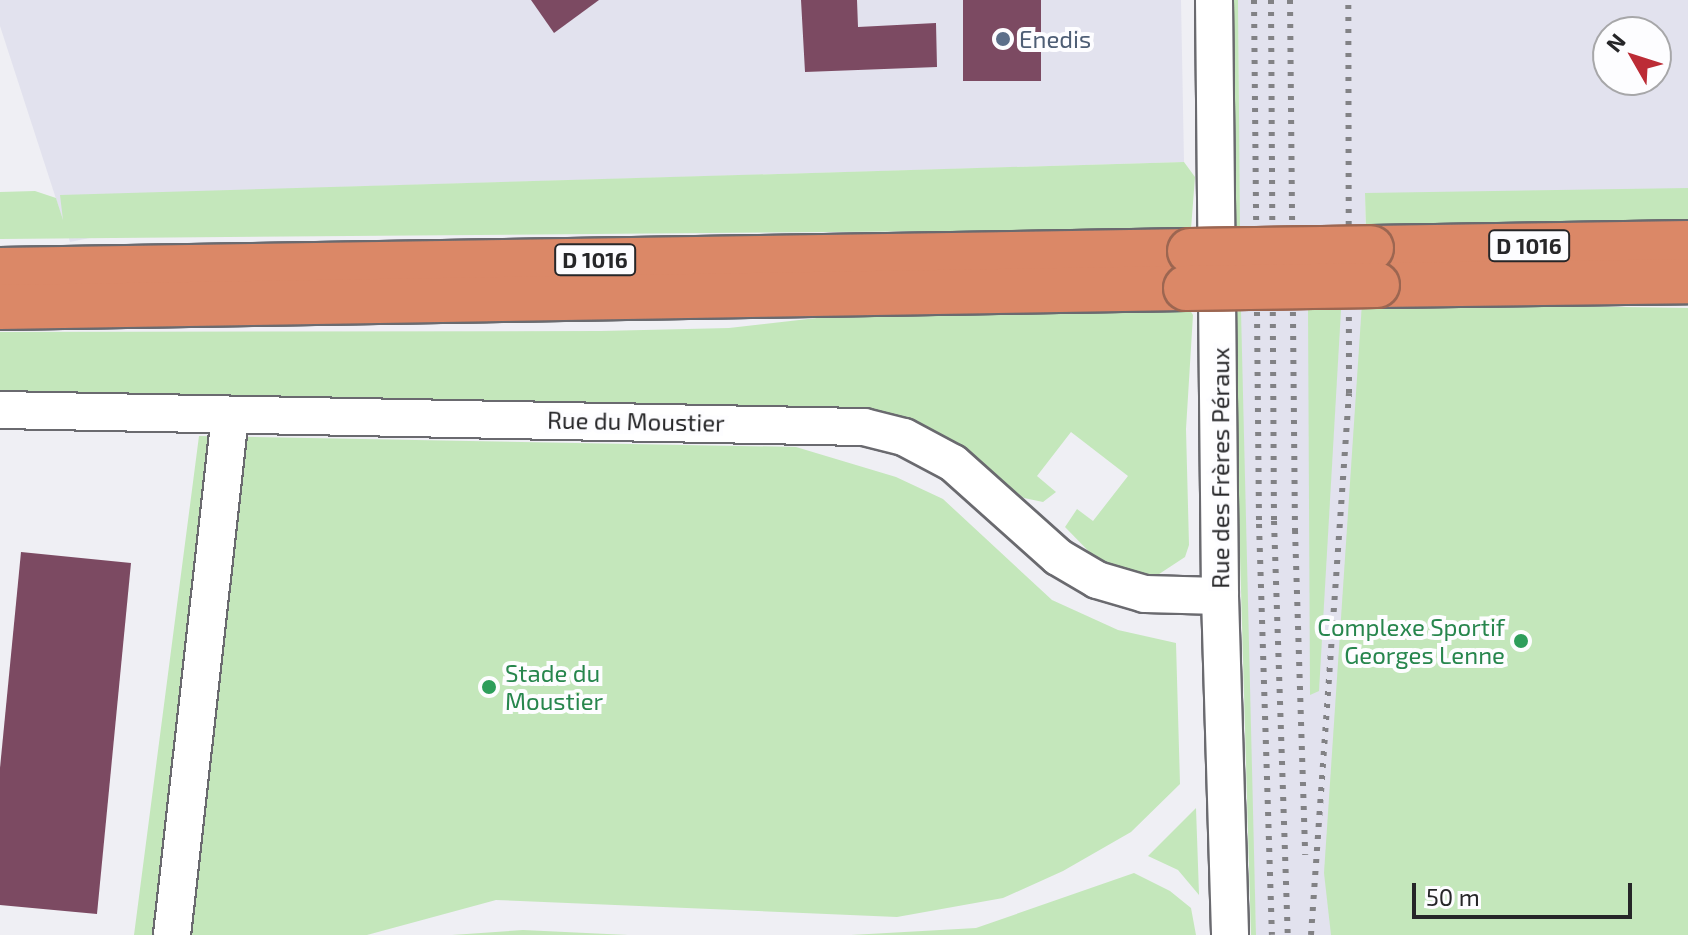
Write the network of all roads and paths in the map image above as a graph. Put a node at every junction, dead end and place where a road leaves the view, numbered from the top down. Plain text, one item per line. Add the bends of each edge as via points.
1 (1214, 0) edge
2 (1688, 243) edge
3 (1374, 267) junction
4 (0, 270) edge
5 (1188, 270) junction
6 (1678, 282) edge
7 (0, 307) edge
8 (0, 410) edge
9 (230, 416) junction
10 (1220, 596) junction
11 (172, 935) edge
12 (1230, 935) edge

1 - 10 street, Rue des Frères Péraux
2 - 3 highway, D 1016
3 - 5 highway, D 1016, bridge
3 - 6 highway, D 1016
4 - 5 highway, D 1016
5 - 7 highway, D 1016
8 - 9 street, Rue du Moustier
9 - 10 street, Rue du Moustier via 864,427 904,437 953,463 1058,557 1097,580 1145,594
9 - 11 street
10 - 12 street, Rue des Frères Péraux

